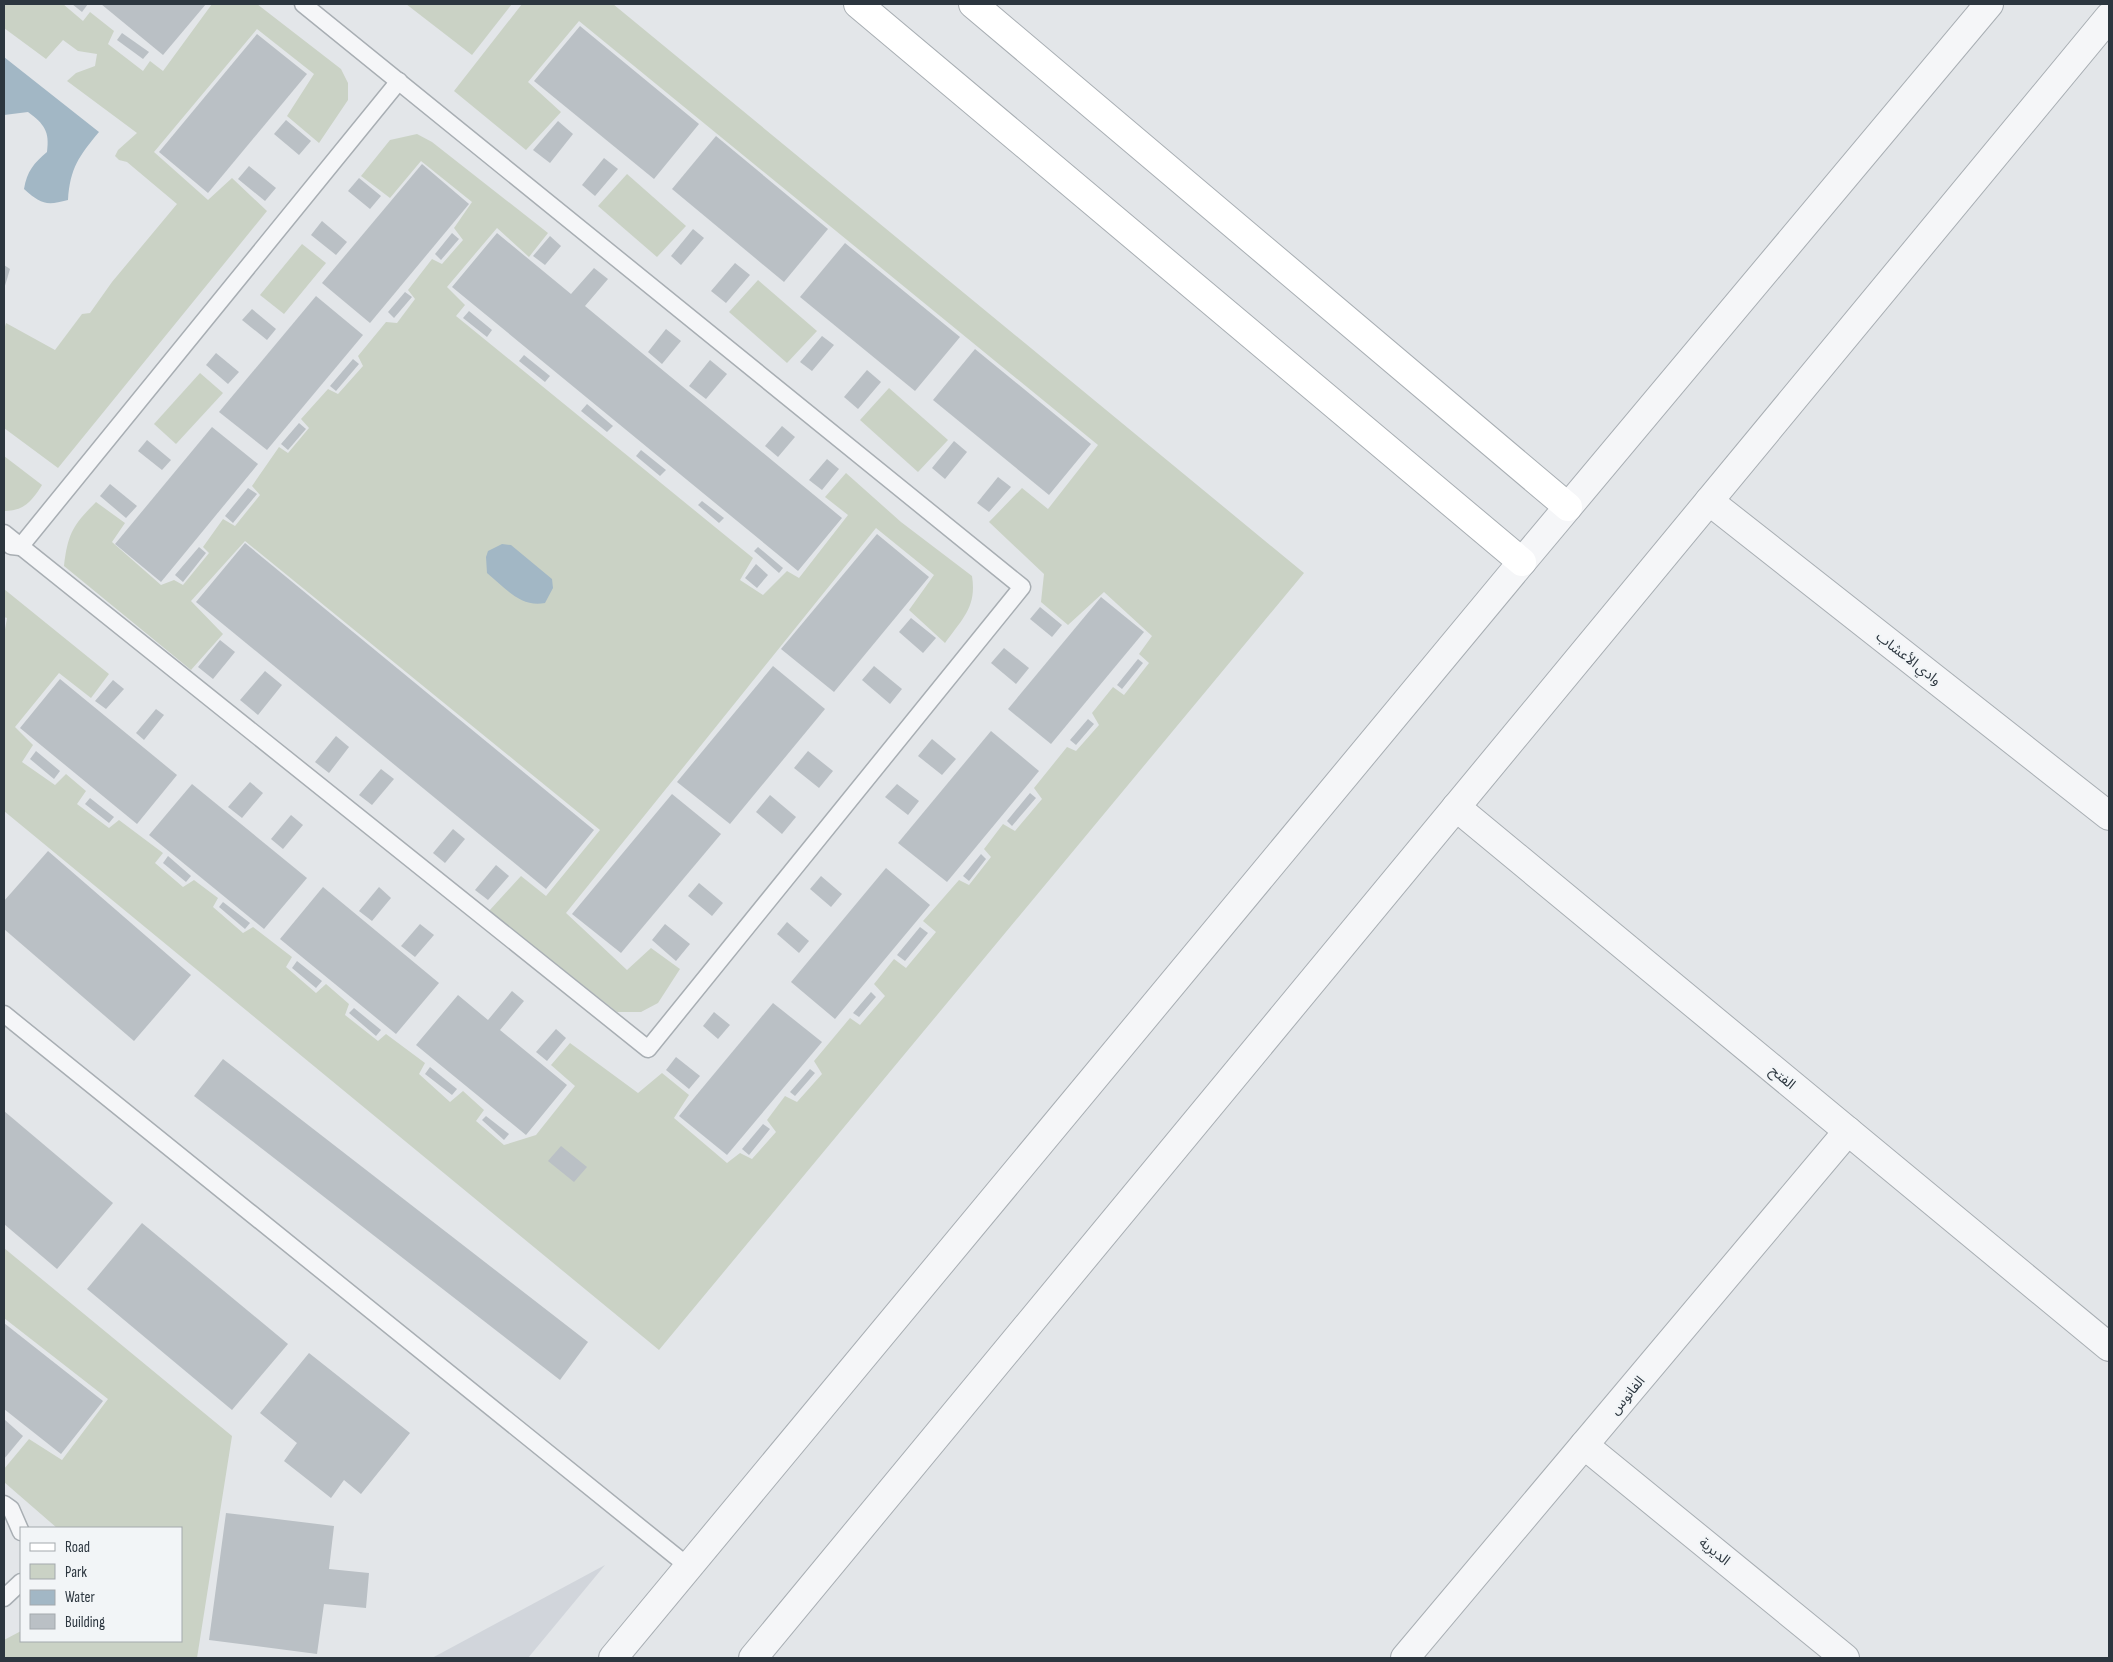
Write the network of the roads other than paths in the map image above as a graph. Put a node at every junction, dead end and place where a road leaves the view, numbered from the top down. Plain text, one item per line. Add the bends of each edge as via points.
1 (304, 4) edge
2 (858, 4) edge
3 (973, 4) edge
4 (1989, 4) edge
5 (2109, 17) edge
6 (399, 81) junction
7 (1709, 501) junction
8 (1568, 507) junction
9 (4, 533) edge
10 (12, 546) edge
11 (1522, 562) junction
12 (1456, 807) junction
13 (2109, 816) edge
14 (4, 1014) edge
15 (1848, 1131) junction
16 (2109, 1347) edge
17 (1584, 1445) junction
18 (4, 1504) edge
19 (20, 1530) edge
20 (689, 1567) junction
21 (20, 1583) edge
22 (4, 1598) edge
23 (613, 1658) edge
24 (753, 1658) edge
25 (1405, 1658) edge
26 (1845, 1658) edge

1 - 6 lane
2 - 11 street
3 - 8 street
4 - 8 street
5 - 7 street
6 - 10 lane
6 - 10 lane via 1022,587 648,1049
7 - 12 street
7 - 13 street, وادي الأعشاب
8 - 11 street
9 - 10 lane
11 - 20 street
12 - 15 street, الفتح
12 - 24 street
14 - 20 lane
15 - 16 street, الفتح
15 - 17 street, الفانوس
17 - 25 street, الفانوس
17 - 26 street, الديرية
18 - 19 lane via 11,1509
20 - 23 street
21 - 22 lane

